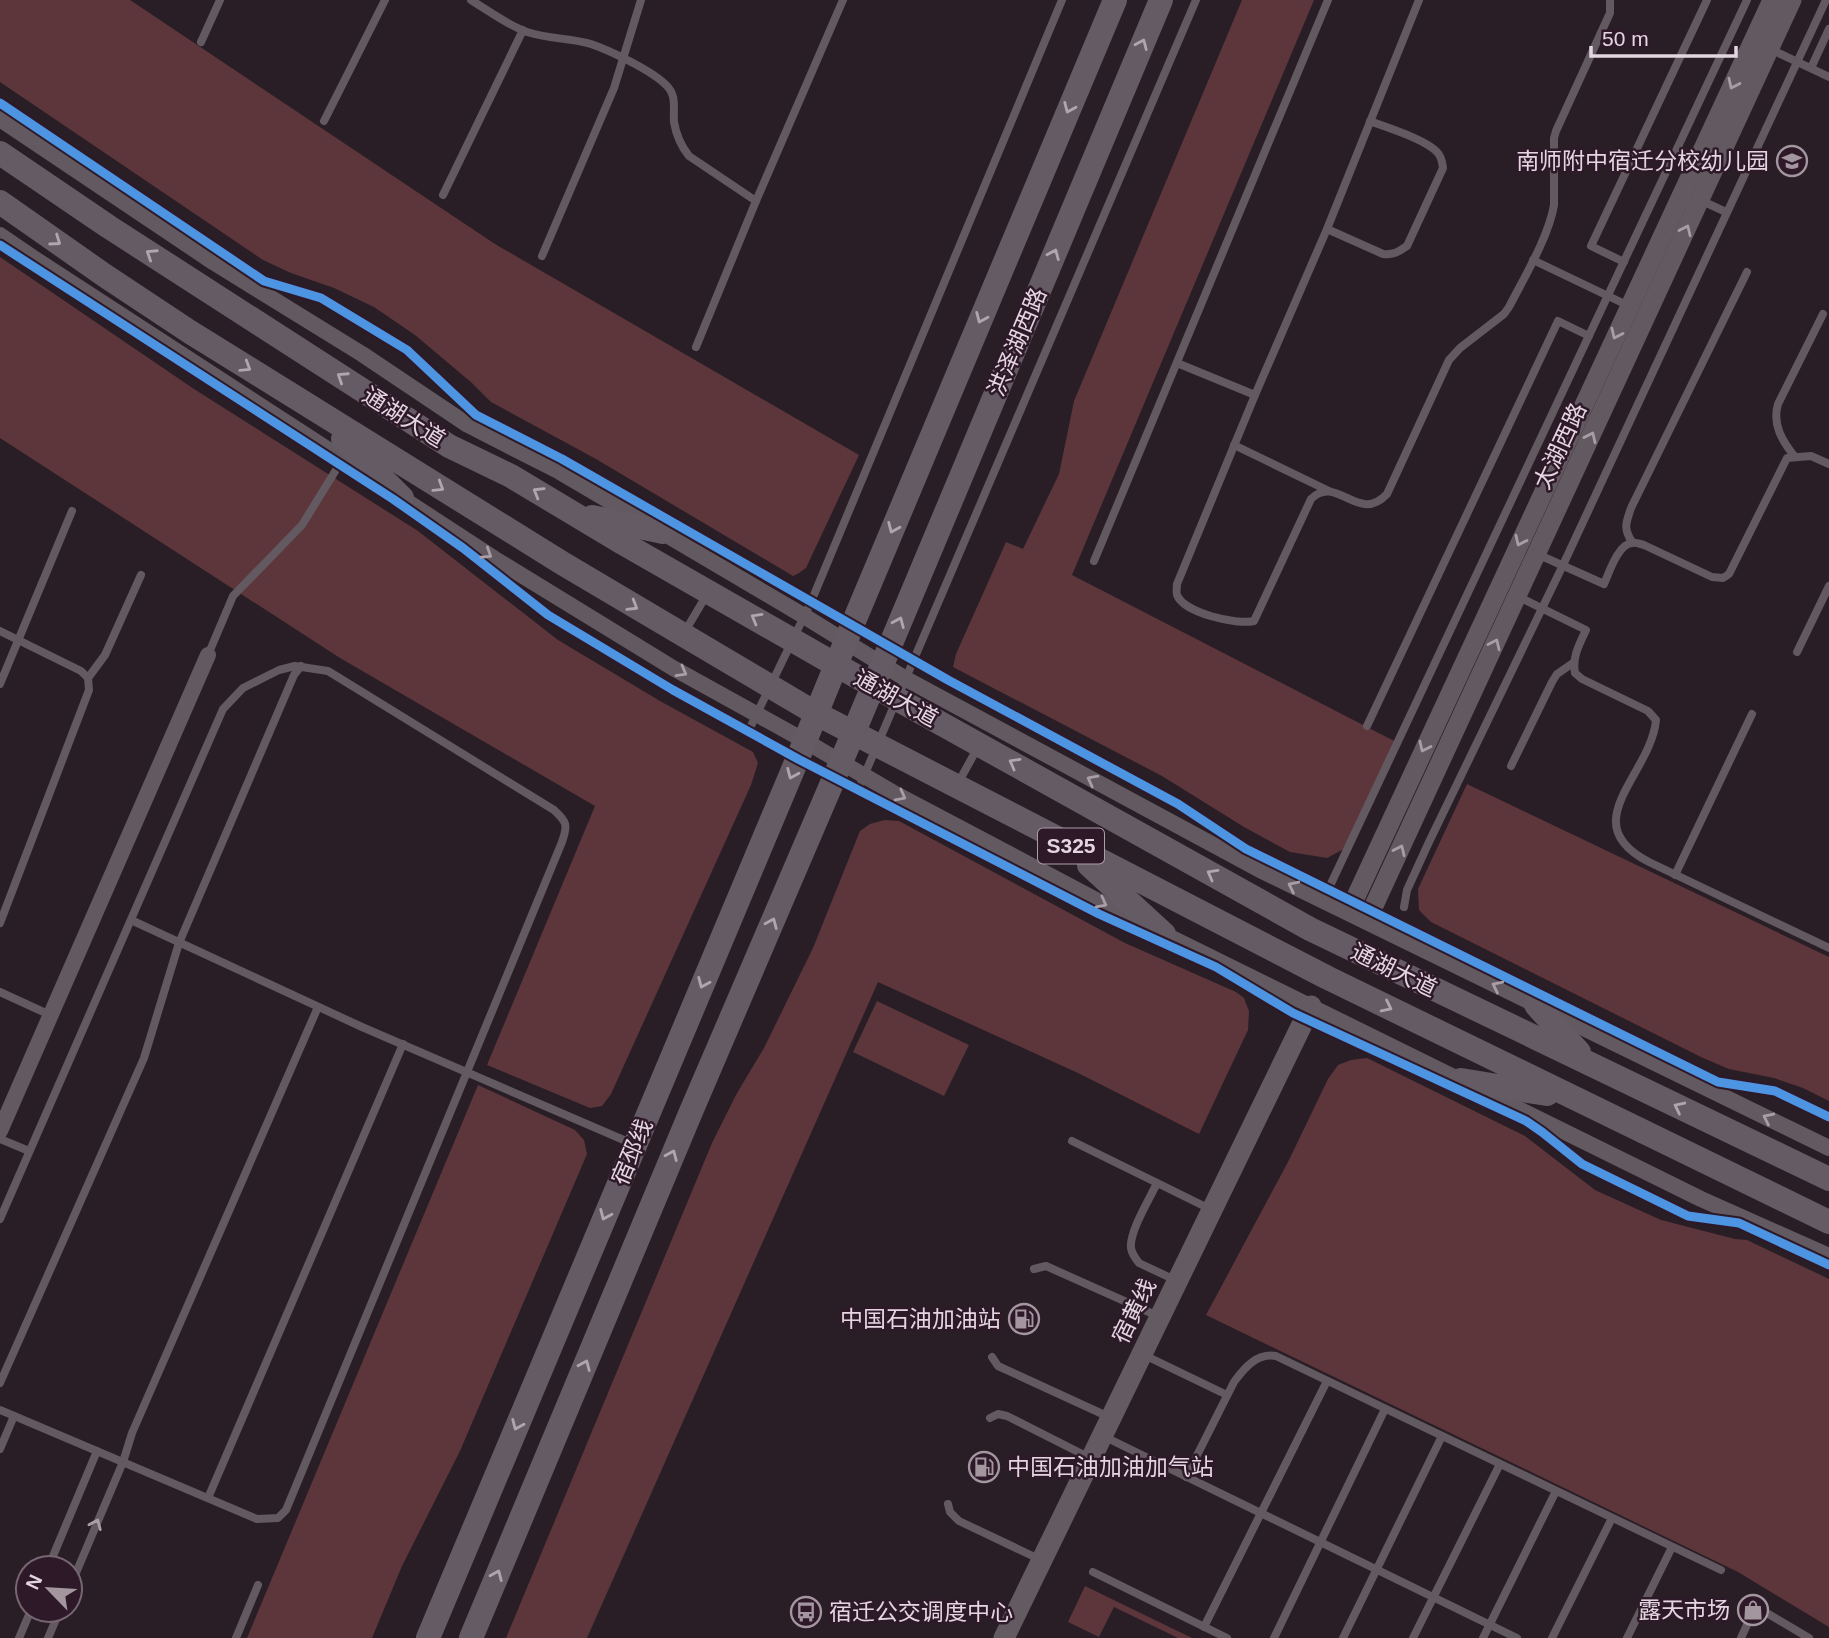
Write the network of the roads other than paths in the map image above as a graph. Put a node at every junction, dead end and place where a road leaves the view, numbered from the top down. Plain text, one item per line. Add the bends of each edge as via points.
1 (220, 0) edge
2 (385, 0) edge
3 (471, 0) edge
4 (641, 0) edge
5 (843, 0) edge
6 (1062, 0) edge
7 (1115, 0) edge
8 (1161, 0) edge
9 (1196, 0) edge
10 (1328, 0) edge
11 (1419, 0) edge
12 (1611, 0) edge
13 (1707, 0) edge
14 (1747, 0) edge
15 (1772, 0) edge
16 (1792, 0) edge
17 (1826, 0) edge
18 (1829, 29) edge
19 (523, 30) junction
20 (1732, 31) junction
21 (201, 42) dead end
22 (1762, 45) junction
23 (622, 58) junction
24 (1798, 62) junction
25 (1811, 68) junction
26 (1829, 76) edge
27 (0, 119) edge
28 (324, 121) dead end
29 (1370, 121) junction
30 (0, 153) edge
31 (443, 195) dead end
32 (1700, 200) junction
33 (756, 201) junction
34 (0, 202) edge
35 (1726, 212) junction
36 (1327, 229) junction
37 (0, 234) edge
38 (542, 256) dead end
39 (1532, 260) junction
40 (1624, 262) junction
41 (1746, 272) dead end
42 (1607, 297) junction
43 (1629, 306) junction
44 (1822, 314) dead end
45 (1589, 336) junction
46 (696, 347) dead end
47 (1177, 363) junction
48 (1255, 396) junction
49 (313, 408) junction
50 (1234, 445) junction
51 (1795, 457) junction
52 (1829, 464) edge
53 (340, 465) dead end
54 (1331, 491) junction
55 (402, 498) junction
56 (72, 511) dead end
57 (572, 513) junction
58 (663, 532) junction
59 (1632, 542) junction
60 (1537, 554) junction
61 (1094, 561) dead end
62 (1563, 565) junction
63 (141, 575) dead end
64 (1829, 586) edge
65 (708, 591) junction
66 (1517, 596) junction
67 (1542, 608) junction
68 (804, 616) junction
69 (0, 631) edge
70 (682, 635) junction
71 (793, 639) junction
72 (18, 640) junction
73 (846, 642) junction
74 (1797, 652) dead end
75 (208, 655) joint
76 (1573, 663) junction
77 (836, 665) junction
78 (301, 666) junction
79 (878, 675) junction
80 (88, 678) junction
81 (0, 684) edge
82 (769, 687) junction
83 (902, 689) junction
84 (757, 714) junction
85 (817, 714) junction
86 (1752, 714) dead end
87 (1367, 726) dead end
88 (748, 732) dead end
89 (853, 734) junction
90 (806, 741) junction
91 (979, 744) junction
92 (878, 746) junction
93 (841, 762) junction
94 (1511, 766) dead end
95 (861, 783) junction
96 (956, 787) junction
97 (1065, 843) junction
98 (1675, 875) junction
99 (1328, 890) dead end
100 (1353, 903) dead end
101 (1404, 907) dead end
102 (1371, 912) dead end
103 (131, 920) junction
104 (0, 923) edge
105 (1164, 934) junction
106 (179, 943) junction
107 (1829, 948) edge
108 (0, 992) edge
109 (1536, 1005) junction
110 (1311, 1006) junction
111 (318, 1007) junction
112 (50, 1015) junction
113 (403, 1044) junction
114 (1589, 1063) junction
115 (468, 1072) junction
116 (1461, 1080) junction
117 (1576, 1099) junction
118 (0, 1131) edge
119 (0, 1139) edge
120 (1072, 1141) dead end
121 (635, 1145) junction
122 (1829, 1148) edge
123 (29, 1152) junction
124 (1829, 1179) edge
125 (1157, 1183) junction
126 (1795, 1206) junction
127 (1213, 1210) junction
128 (0, 1219) edge
129 (1829, 1222) edge
130 (1829, 1237) edge
131 (1829, 1256) edge
132 (1034, 1269) dead end
133 (1178, 1282) junction
134 (1160, 1318) junction
135 (1142, 1354) junction
136 (992, 1357) dead end
137 (1327, 1381) junction
138 (0, 1383) edge
139 (1227, 1395) junction
140 (1385, 1409) junction
141 (0, 1410) edge
142 (14, 1416) junction
143 (990, 1419) dead end
144 (1107, 1427) junction
145 (1442, 1436) junction
146 (0, 1448) edge
147 (97, 1451) junction
148 (1092, 1459) junction
149 (123, 1462) junction
150 (1500, 1464) junction
151 (1186, 1477) junction
152 (1556, 1491) junction
153 (208, 1498) junction
154 (948, 1504) dead end
155 (1260, 1513) junction
156 (1612, 1518) junction
157 (1320, 1542) junction
158 (1672, 1547) junction
159 (54, 1554) edge
160 (84, 1554) edge
161 (1042, 1561) junction
162 (1377, 1570) junction
163 (1721, 1570) dead end
164 (1093, 1572) dead end
165 (258, 1585) dead end
166 (1434, 1597) junction
167 (1490, 1625) junction
168 (1204, 1626) junction
169 (236, 1638) edge
170 (428, 1638) edge
171 (471, 1638) edge
172 (1004, 1638) edge
173 (1227, 1638) edge
174 (1274, 1638) edge
175 (1343, 1638) edge
176 (1413, 1638) edge
177 (1483, 1638) edge
178 (1517, 1638) edge
179 (1552, 1638) edge
180 (1627, 1638) edge
181 (1741, 1638) edge
182 (1809, 1638) edge

1 - 21 lane
2 - 28 lane
3 - 19 lane
4 - 23 lane
5 - 33 lane
6 - 68 lane
7 -> 73 main road, 洪泽湖西路
79 -> 8 main road, 洪泽湖西路
9 - 83 lane
10 - 47 lane
11 - 29 lane
12 - 39 lane via 1610,13 1556,131 1552,215
13 - 40 lane via 1591,246
14 - 20 lane
15 - 22 street, 太湖西路
16 - 22 street, 太湖西路
17 - 24 lane
18 - 25 lane
19 - 23 lane via 591,44
19 - 31 lane
20 - 22 lane
20 - 40 lane
22 - 24 lane
22 - 32 street, 太湖西路
22 -> 43 street, 太湖西路
23 - 33 lane via 669,87 674,122 689,156
23 - 38 lane via 614,88
24 - 25 lane
24 - 35 lane
25 - 26 lane
27 - 58 street via 468,425
29 - 36 lane
29 - 36 lane via 1428,145 1439,154 1443,168 1406,246 1397,253 1384,254
57 -> 30 main road, 通湖大道 via 449,446
32 - 35 lane
60 -> 32 street, 太湖西路
33 - 46 lane
34 -> 49 main road, 通湖大道 via 147,304
35 - 62 lane
36 - 48 lane
37 - 55 street
39 - 42 lane
39 - 54 lane via 1504,314 1449,360 1387,494 1366,504
40 - 42 lane
41 - 59 lane via 1631,508 1625,532
42 - 43 lane
42 - 45 lane
43 -> 100 street, 太湖西路
44 - 51 lane via 1775,414 1783,443
45 - 87 lane via 1558,321
45 - 99 lane
47 - 48 lane
47 - 61 lane
48 - 50 lane
49 - 55 main road
49 -> 70 main road, 通湖大道
50 - 54 lane
50 - 54 lane via 1177,584 1176,595 1206,615 1227,622 1254,621 1311,499
51 - 52 lane via 1811,456
51 - 59 lane via 1782,465 1723,578
53 - 75 lane via 302,526 233,596
55 -> 84 street via 495,559
56 - 72 lane
57 - 58 main road
57 - 65 main road, 通湖大道
58 - 68 street
59 - 62 lane via 1623,546 1604,584
60 - 62 lane
60 - 66 street, 太湖西路
62 - 67 lane
63 - 80 lane via 106,655
64 - 74 lane
65 - 70 lane
71 -> 65 main road, 通湖大道
66 - 67 lane
102 -> 66 street, 太湖西路
67 - 76 lane via 1586,630
67 - 101 lane via 1429,842
68 - 71 lane
68 - 73 street
69 - 72 lane
70 - 82 main road, 通湖大道
71 - 77 main road, 通湖大道
71 - 82 lane
72 - 80 lane
72 - 81 lane
73 - 77 main road, 洪泽湖西路
73 - 79 street
75 - 112 street
76 - 94 lane via 1552,682
76 - 98 lane via 1582,679 1648,711 1656,720 1615,813 1616,825 1618,836 1639,857
77 - 79 main road, 通湖大道
77 - 85 main road, 宿邳线
78 - 103 lane via 261,677 223,709
78 - 106 lane
78 - 115 lane via 328,671 565,820 562,842
79 - 83 main road, 通湖大道
79 - 89 main road, 宿邳线
80 - 104 lane via 89,690
82 - 84 lane
82 - 85 main road, 通湖大道
83 - 91 main road, 通湖大道
83 - 92 lane
109 -> 83 street
84 - 88 lane
84 - 90 street
85 - 89 main road, 通湖大道 / S325
85 - 90 main road, 宿邳线
86 - 98 lane
89 - 92 main road, 通湖大道 / S325
89 - 93 main road, 宿邳线
90 - 93 street
90 -> 121 main road, 宿邳线
91 - 96 lane
114 -> 91 main road, 通湖大道 via 1310,929
92 - 95 lane
92 - 96 main road, 通湖大道 / S325
93 - 95 street
171 -> 93 main road, 宿邳线
95 -> 105 street
96 - 97 main road, 通湖大道 / S325
97 - 105 main road
97 -> 117 main road, 通湖大道 / S325 via 1326,978
98 - 107 lane
103 - 106 lane
103 - 123 lane
105 - 110 street
106 - 111 lane
106 - 138 lane via 144,1058
108 - 112 lane
109 - 114 main road
122 -> 109 street
110 - 116 street
110 - 127 main road, 宿黄线
111 - 113 lane
111 - 149 lane
112 - 118 street
113 - 115 lane
113 - 153 lane
124 -> 114 main road, 通湖大道
115 - 121 lane
115 - 153 lane via 286,1510 278,1518 257,1519
116 - 117 main road
116 - 131 street via 1701,1199
117 - 126 main road, 通湖大道
119 - 123 lane
120 - 125 lane
121 -> 170 main road, 宿邳线
123 - 128 lane
125 - 127 lane
125 - 133 lane via 1130,1246 1139,1263
126 - 129 main road, 通湖大道
126 - 130 main road
127 - 133 main road, 宿黄线
132 - 134 lane via 1046,1266
133 - 134 main road, 宿黄线
134 - 135 main road, 宿黄线
135 - 139 lane
135 - 144 main road, 宿黄线
136 - 144 lane via 998,1366
137 - 139 lane via 1267,1354 1244,1369
137 - 140 lane
137 - 155 lane
139 - 151 lane
140 - 145 lane
140 - 157 lane
141 - 142 lane
142 - 146 lane
142 - 147 lane
143 - 148 lane via 1007,1416
144 - 148 main road, 宿黄线
144 - 151 lane
145 - 150 lane
145 - 162 lane
147 - 149 lane
147 - 159 lane
148 - 161 main road, 宿黄线
149 - 153 lane
160 -> 149 lane
150 - 152 lane
150 - 166 lane
151 - 155 lane
152 - 156 lane
152 - 167 lane
154 - 161 lane via 959,1521
155 - 157 lane
155 - 168 lane
156 - 158 lane
156 - 179 lane
157 - 162 lane
157 - 174 lane
158 - 163 lane
158 - 180 lane
161 - 172 main road, 宿黄线
162 - 166 lane
162 - 175 lane
164 - 168 lane
165 - 169 lane
166 - 167 lane
166 - 176 lane
167 - 177 lane
167 - 178 lane
168 - 173 lane
181 - 182 lane via 1757,1611

